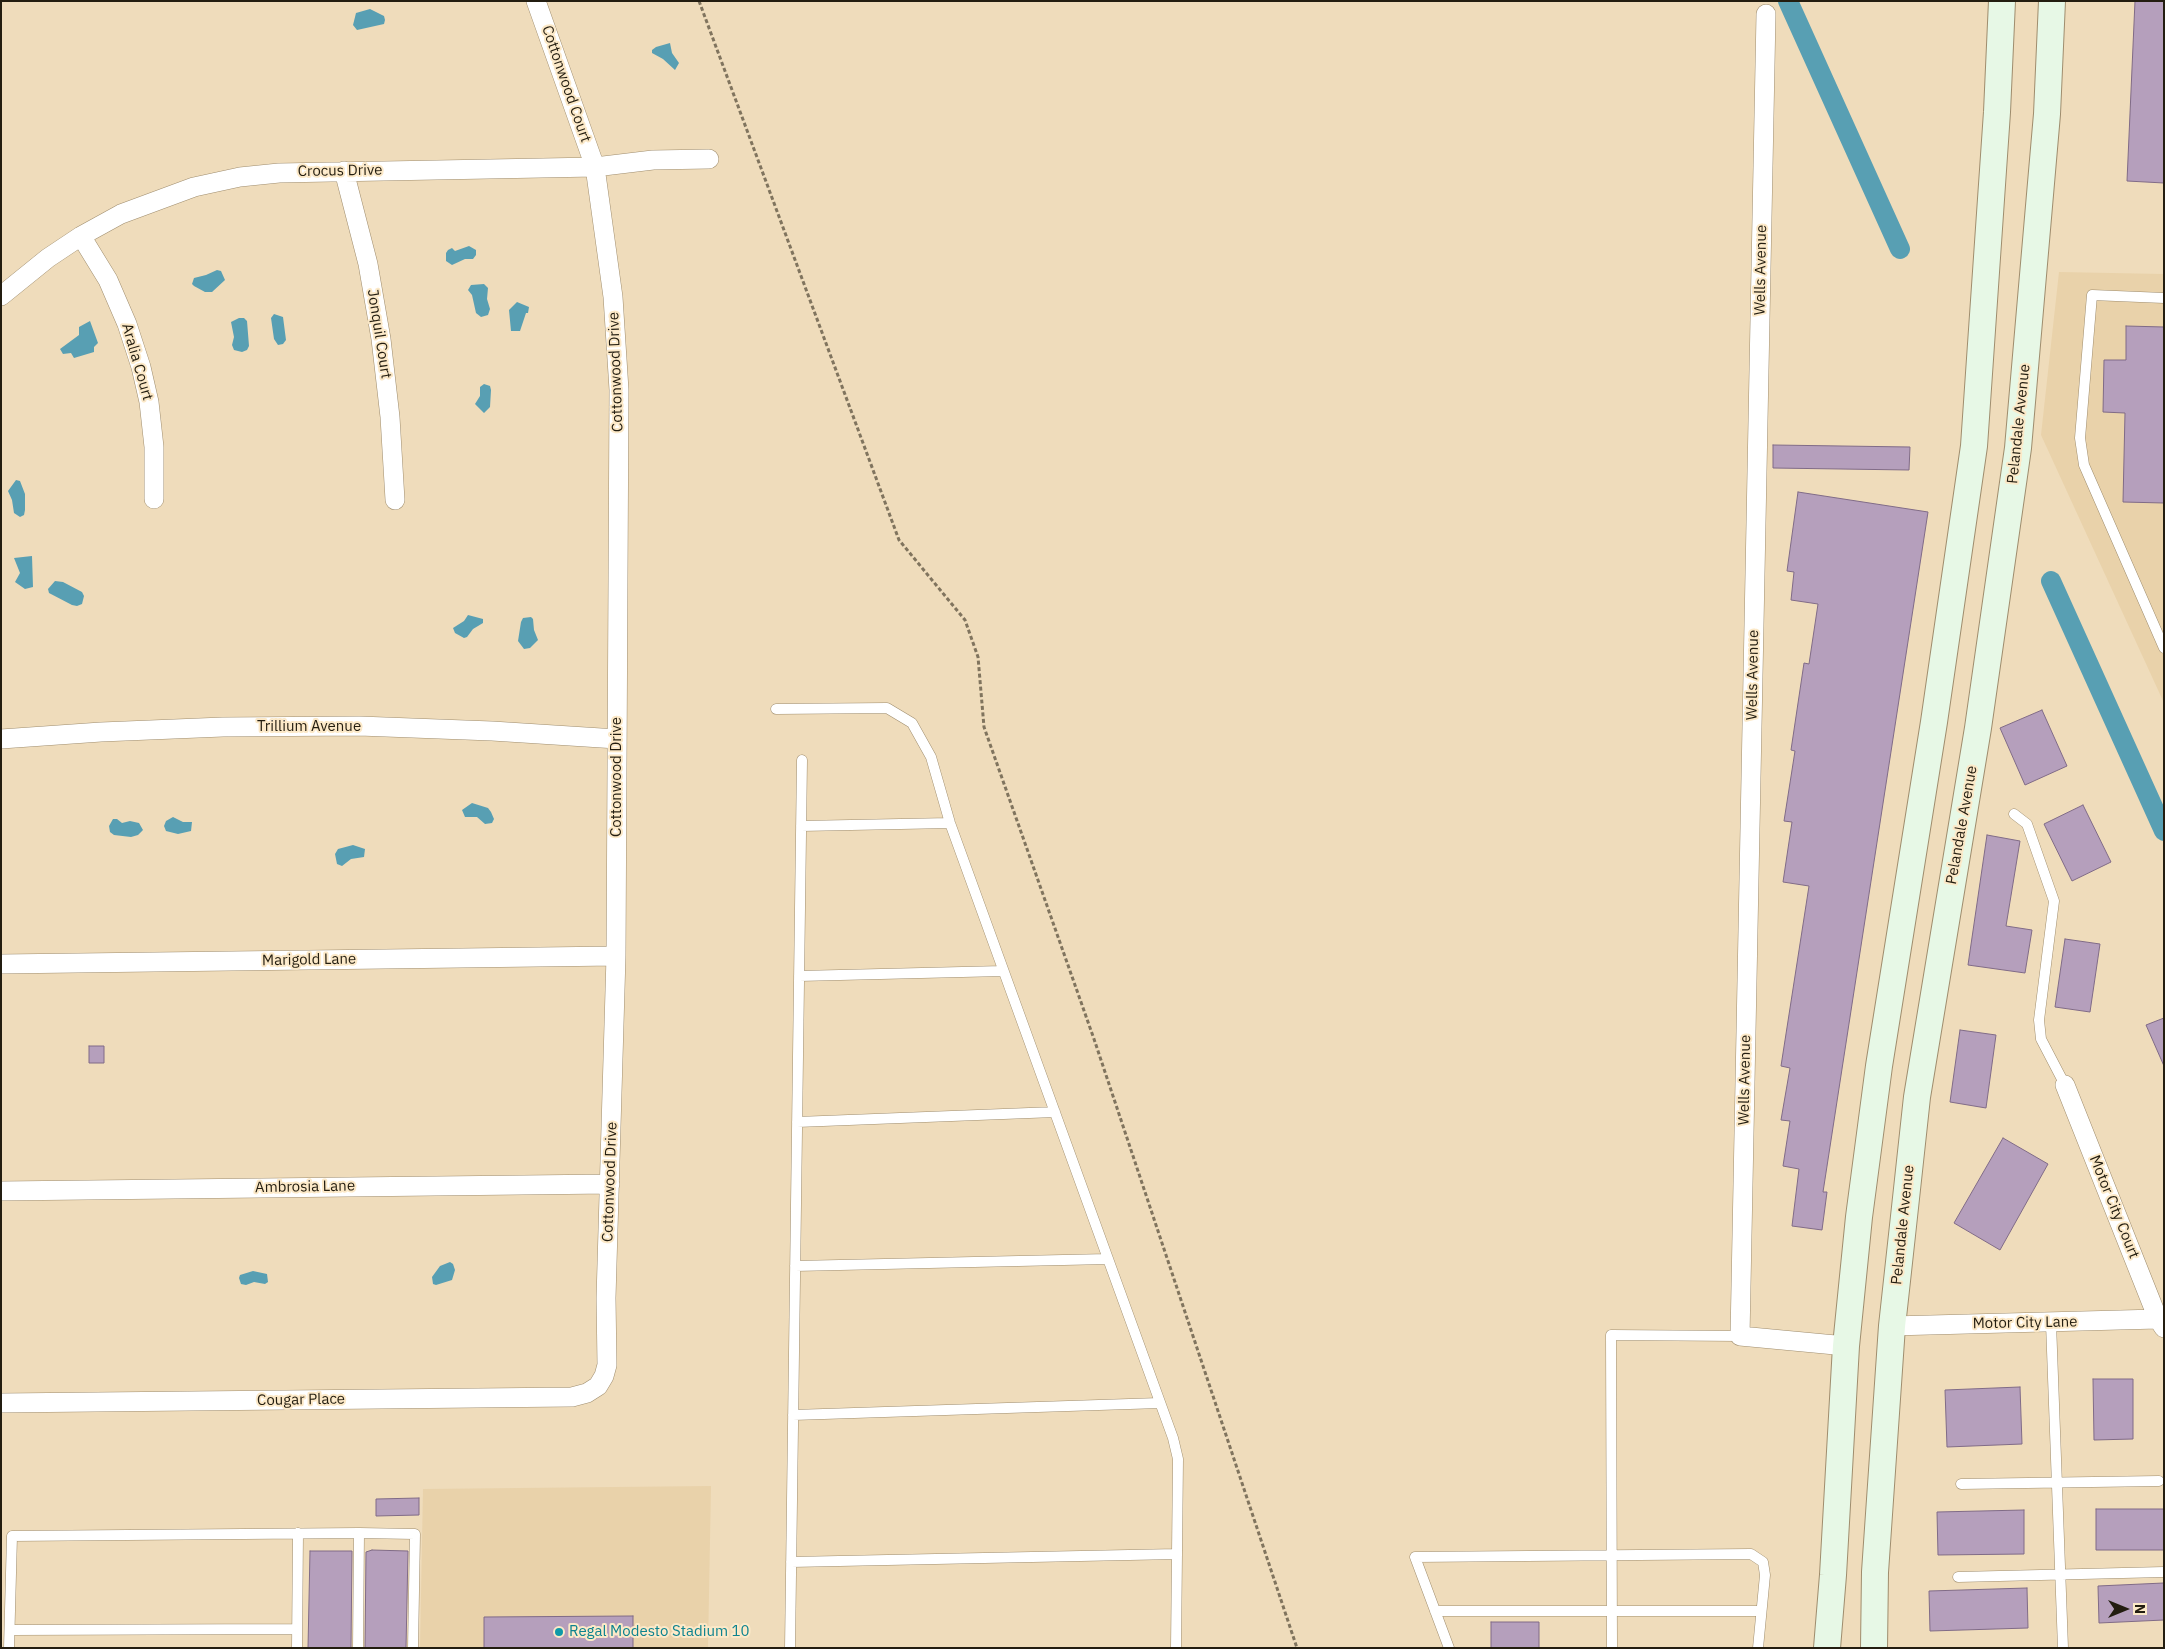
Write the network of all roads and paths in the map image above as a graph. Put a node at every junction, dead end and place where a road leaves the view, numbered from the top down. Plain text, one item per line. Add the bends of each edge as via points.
1 (536, 1) edge
2 (699, 1) edge
3 (2002, 1) edge
4 (2052, 1) edge
5 (1766, 14) dead end
6 (709, 158) dead end
7 (595, 167) junction
8 (344, 171) junction
9 (81, 236) junction
10 (1, 296) edge
11 (2164, 298) edge
12 (154, 498) dead end
13 (395, 500) dead end
14 (2164, 648) edge
15 (776, 709) dead end
16 (1, 739) edge
17 (617, 739) junction
18 (802, 760) dead end
19 (2014, 814) dead end
20 (950, 823) junction
21 (801, 826) junction
22 (616, 956) junction
23 (1, 964) edge
24 (1004, 971) junction
25 (799, 976) junction
26 (2065, 1085) joint
27 (1054, 1112) junction
28 (797, 1122) junction
29 (610, 1184) junction
30 (1, 1191) edge
31 (1108, 1259) junction
32 (795, 1266) junction
33 (2051, 1322) junction
34 (2161, 1324) edge
35 (1892, 1326) junction
36 (1740, 1336) junction
37 (1846, 1346) junction
38 (598, 1386) joint
39 (1, 1403) edge
40 (1160, 1403) junction
41 (793, 1415) junction
42 (2057, 1481) junction
43 (2159, 1481) dead end
44 (1961, 1484) dead end
45 (359, 1533) junction
46 (298, 1534) junction
47 (1177, 1554) junction
48 (1612, 1556) junction
49 (791, 1562) junction
50 (2164, 1572) edge
51 (2060, 1573) junction
52 (1958, 1577) dead end
53 (1435, 1611) junction
54 (1761, 1611) junction
55 (1612, 1612) junction
56 (297, 1629) junction
57 (10, 1630) junction
58 (9, 1648) edge
59 (297, 1648) edge
60 (358, 1648) edge
61 (413, 1648) edge
62 (790, 1648) edge
63 (1176, 1648) edge
64 (1297, 1648) edge
65 (1449, 1648) edge
66 (1612, 1648) edge
67 (1758, 1648) edge
68 (1827, 1648) edge
69 (1874, 1648) edge
70 (2063, 1648) edge

1 - 7 street, Cottonwood Court
2 - 64 path via 898,540 964,620 978,657 984,727 1094,1039
3 - 37 main road via 1997,122 1974,446 1879,1066
4 - 35 main road, Pelandale Avenue via 2047,114 2018,448 1978,728 1917,1097
5 - 36 street, Wells Avenue
6 - 7 street, Crocus Drive
7 - 8 street, Crocus Drive
7 - 17 street, Cottonwood Drive via 613,298 619,390
8 - 9 street, Crocus Drive via 240,177 194,187 121,214
8 - 13 street, Jonquil Court via 368,264 381,338
9 - 10 street, Crocus Drive
9 - 12 street, Aralia Court via 108,280 141,367 154,447
11 - 14 lane via 2092,296 2080,438 2084,465
15 - 20 lane via 887,708 905,717 912,723 931,757
16 - 17 street, Trillium Avenue via 223,727 349,726 492,730
17 - 22 street, Cottonwood Drive
18 - 21 lane
19 - 26 lane via 2027,824 2054,901 2039,1020 2042,1039
20 - 21 lane
20 - 24 lane
21 - 25 lane
22 - 23 street, Marigold Lane
22 - 29 street, Cottonwood Drive
24 - 25 lane
24 - 27 lane
25 - 28 lane
26 - 34 street, Motor City Court
27 - 28 lane
27 - 31 lane
28 - 32 lane
29 - 30 street, Ambrosia Lane
29 - 38 street, Cottonwood Drive via 607,1365
31 - 32 lane
31 - 40 lane
32 - 41 lane
33 - 34 street, Motor City Lane
33 - 35 street, Motor City Lane
33 - 42 lane
35 - 69 main road, Pelandale Avenue via 1875,1572
36 - 37 street
36 - 48 lane via 1611,1335
37 - 68 main road
38 - 39 street, Cougar Place via 572,1397
40 - 41 lane
40 - 47 lane via 1178,1459
41 - 49 lane
42 - 43 lane
42 - 44 lane
42 - 51 lane
45 - 46 lane
45 - 60 lane
45 - 61 lane via 415,1534
46 - 56 lane
46 - 57 lane via 12,1536
47 - 49 lane
47 - 63 lane
48 - 53 lane via 1415,1557
48 - 54 lane via 1751,1554 1763,1562
48 - 55 lane
49 - 62 lane
50 - 51 lane
51 - 52 lane
51 - 70 lane
53 - 55 lane
53 - 65 lane
54 - 55 lane
54 - 67 lane
55 - 66 lane
56 - 57 lane
56 - 59 lane
57 - 58 lane

